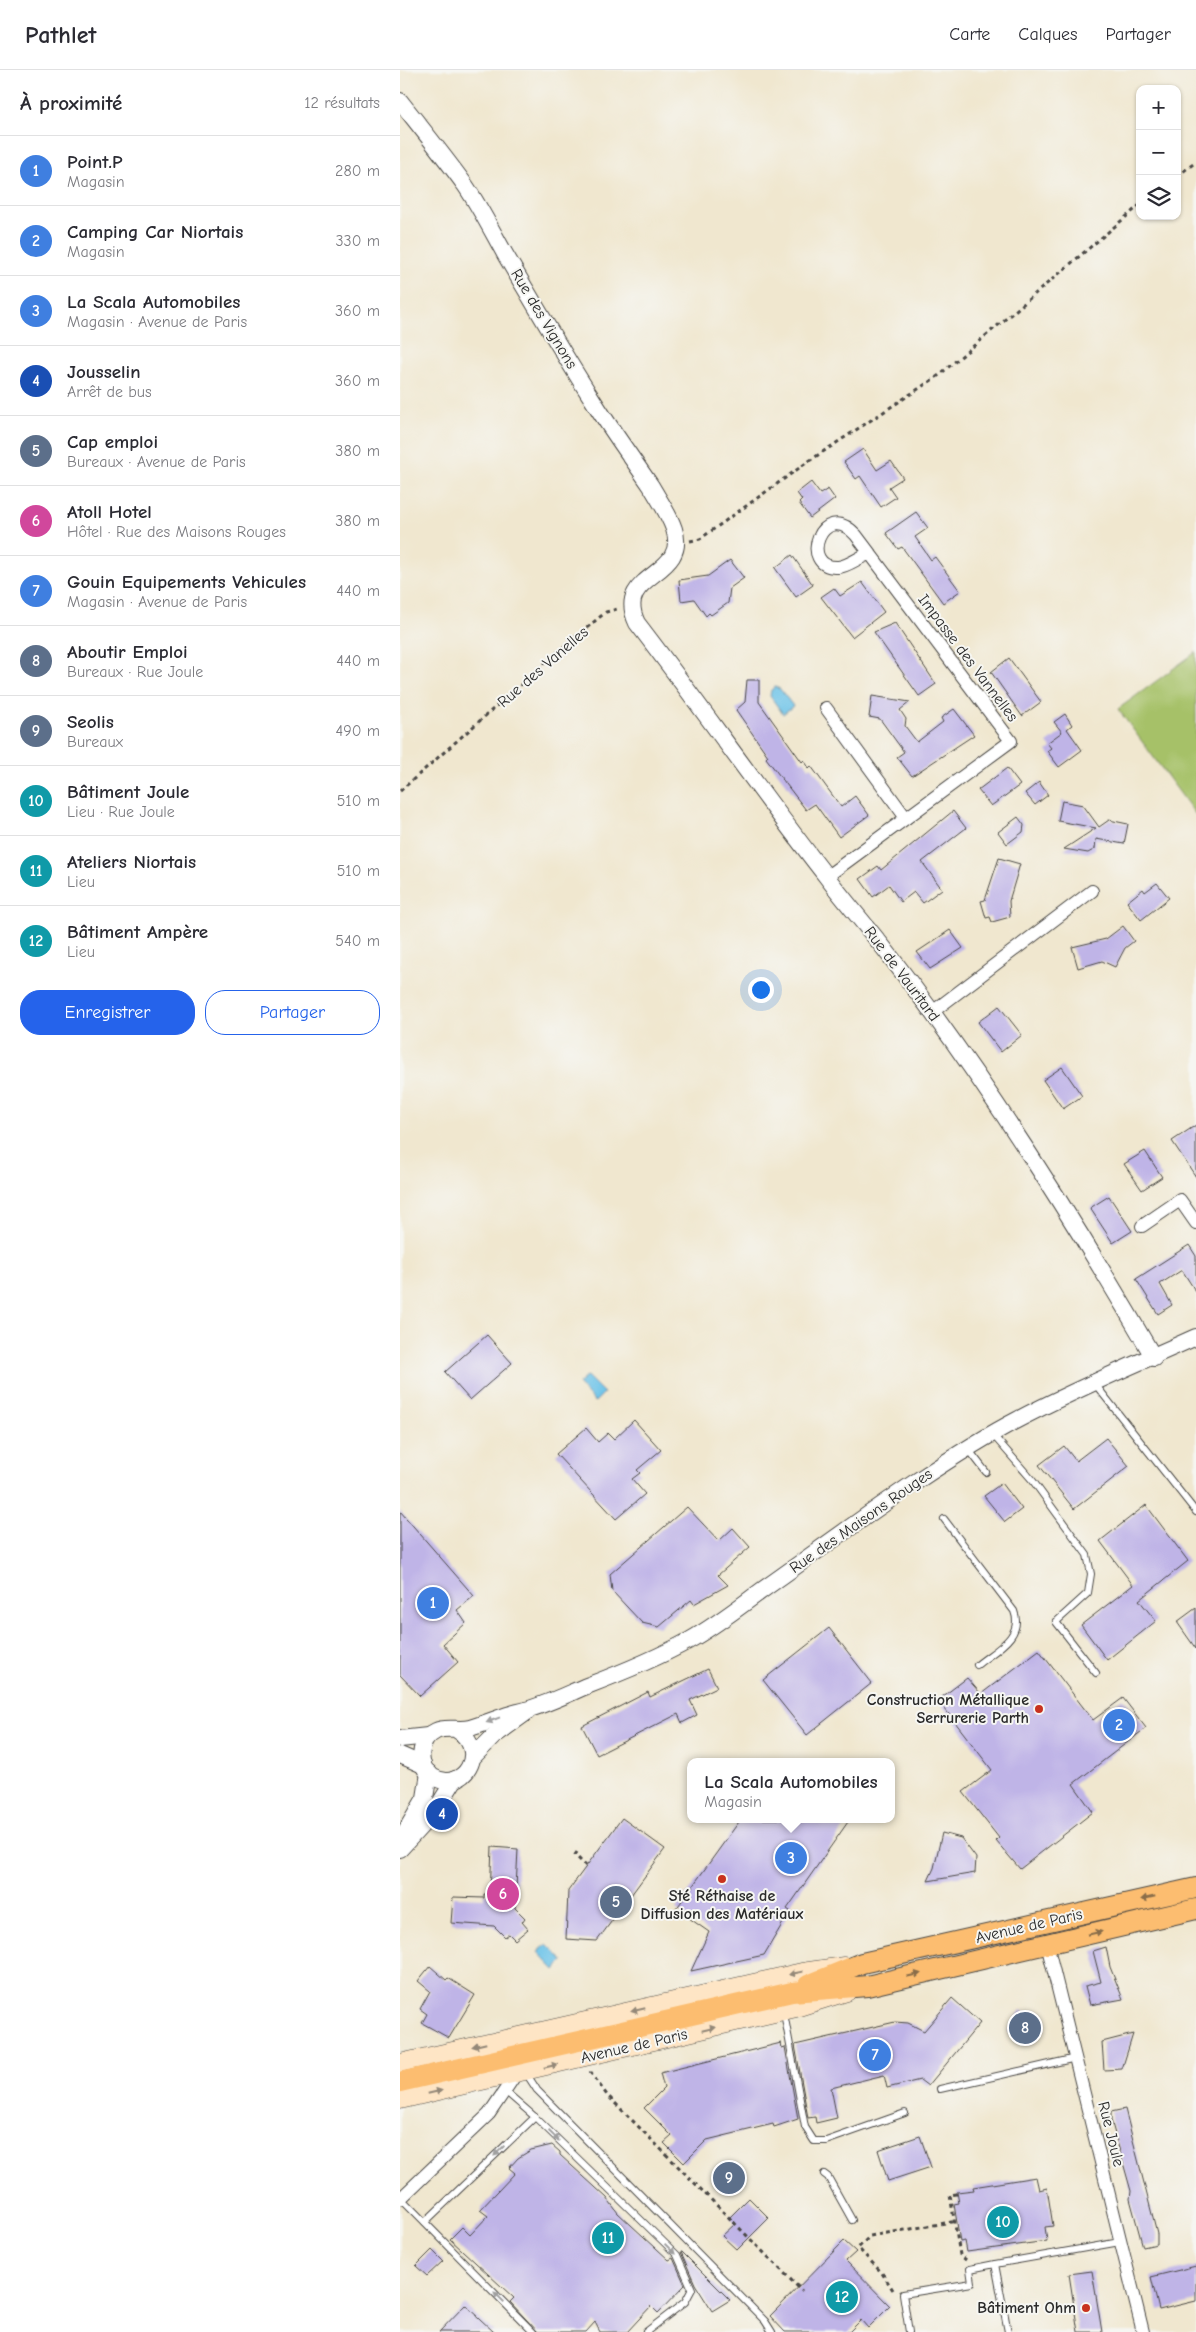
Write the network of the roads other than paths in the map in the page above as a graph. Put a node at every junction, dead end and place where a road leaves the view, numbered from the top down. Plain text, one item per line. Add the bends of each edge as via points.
1 (400, 101) edge
2 (870, 554) dead end
3 (630, 605) joint
4 (826, 708) dead end
5 (906, 818) junction
6 (826, 877) junction
7 (1092, 891) dead end
8 (931, 1013) junction
9 (1196, 1223) edge
10 (1142, 1226) dead end
11 (1196, 1337) edge
12 (1154, 1358) junction
13 (1094, 1383) junction
14 (992, 1434) junction
15 (968, 1449) junction
16 (986, 1472) dead end
17 (1196, 1512) edge
18 (944, 1519) dead end
19 (977, 1664) dead end
20 (1096, 1673) dead end
21 (530, 1709) junction
22 (457, 1730) junction
23 (428, 1736) junction
24 (400, 1739) edge
25 (400, 1755) edge
26 (473, 1757) junction
27 (426, 1769) junction
28 (455, 1779) junction
29 (400, 1840) edge
30 (400, 1849) edge
31 (1196, 1888) edge
32 (1196, 1909) edge
33 (1047, 1944) junction
34 (862, 1963) junction
35 (867, 1986) junction
36 (792, 1992) junction
37 (784, 2011) junction
38 (1076, 2058) junction
39 (400, 2063) edge
40 (520, 2073) junction
41 (400, 2082) edge
42 (940, 2089) dead end
43 (505, 2091) junction
44 (400, 2100) edge
45 (905, 2112) dead end
46 (535, 2117) junction
47 (824, 2174) dead end
48 (401, 2199) edge
49 (852, 2220) dead end
50 (425, 2222) junction
51 (1120, 2242) junction
52 (995, 2264) junction
53 (534, 2332) edge
54 (646, 2332) edge
55 (772, 2332) edge
56 (909, 2332) edge
57 (1008, 2332) edge
58 (1143, 2332) edge

1 - 3 street, Rue des Vignons via 466,186 567,359 674,527 677,543 671,559 640,586
2 - 5 street, Impasse des Vannelles via 1011,741
3 - 6 street, Rue de Vauritard via 636,623
4 - 5 street
5 - 6 street, Impasse des Vannelles
6 - 8 street, Rue de Vauritard
7 - 8 street
8 - 12 street, Rue de Vauritard via 990,1096 1099,1263
9 - 10 street via 1180,1200
11 - 12 street, Rue des Maisons Rouges
12 - 13 street, Rue des Maisons Rouges
13 - 14 street, Rue des Maisons Rouges
13 - 17 lane
14 - 15 street, Rue des Maisons Rouges
14 - 20 lane via 1033,1481 1087,1555 1091,1574 1088,1593 1056,1622
15 - 16 lane
15 - 21 street, Rue des Maisons Rouges via 914,1483 691,1639 630,1670
18 - 19 lane via 1017,1618 1018,1624 1012,1635
21 -> 22 street, Rue des Maisons Rouges
21 - 26 street, Rue des Maisons Rouges via 494,1736
22 - 23 street via 441,1729
22 - 26 street via 469,1740
23 - 24 street
23 - 27 street via 421,1750
25 - 27 street
26 - 28 street via 467,1771
27 - 28 street via 439,1779
27 - 29 street via 428,1785 422,1806
28 - 30 street via 434,1811
31 -> 34 main road, Avenue de Paris
33 -> 32 main road, Avenue de Paris
35 -> 33 main road, Avenue de Paris
33 - 38 street, Rue Joule
34 - 36 main road, Avenue de Paris
34 -> 39 main road, Avenue de Paris via 802,1972
35 - 36 main road, Avenue de Paris
35 - 37 main road, Avenue de Paris
36 - 41 main road, Avenue de Paris
40 -> 37 main road, Avenue de Paris
37 - 45 lane via 805,2127 814,2141 826,2141
38 - 42 lane
38 - 51 street, Rue Joule
40 - 43 street
44 -> 40 main road, Avenue de Paris
40 - 55 lane via 765,2321
43 - 46 lane
43 - 48 street via 489,2114
46 -> 50 lane
46 -> 54 lane via 677,2255 692,2289 685,2302
47 - 49 lane
48 - 50 lane
53 -> 50 lane
51 - 52 lane
51 - 58 street, Rue Joule
52 - 56 lane via 970,2269 972,2283 903,2294
52 - 57 lane

